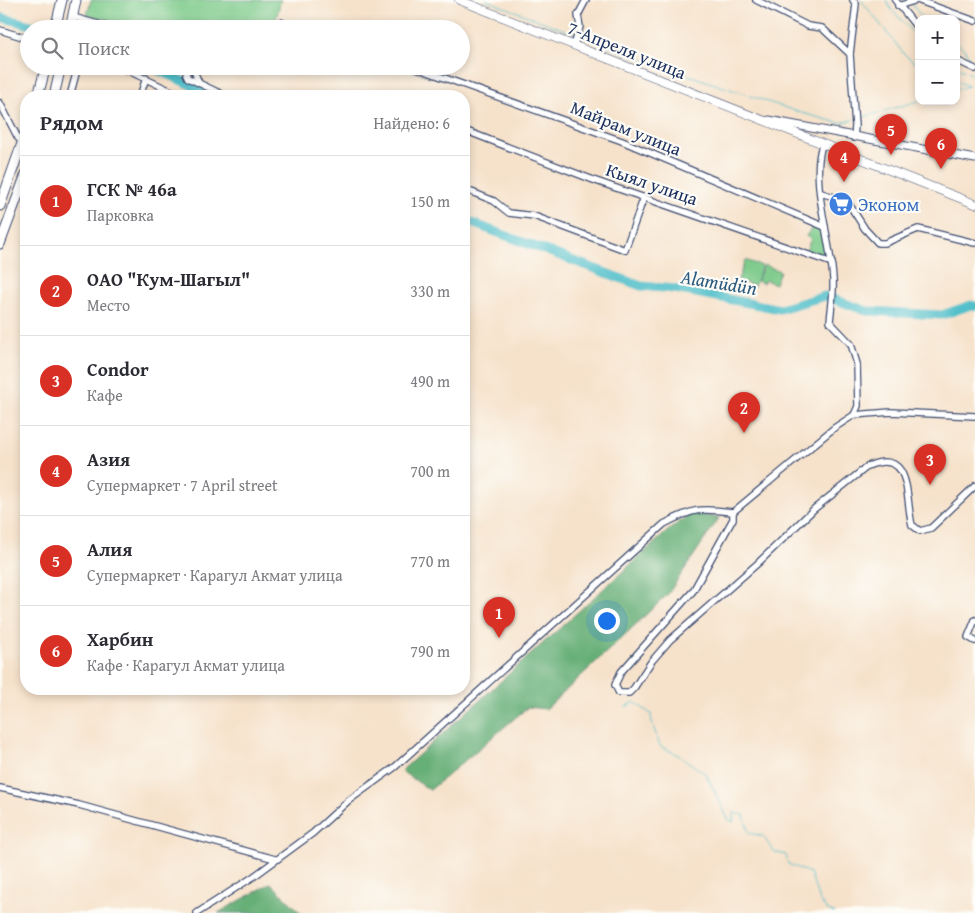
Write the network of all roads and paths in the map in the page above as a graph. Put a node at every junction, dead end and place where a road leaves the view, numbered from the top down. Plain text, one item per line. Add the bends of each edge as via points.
1 (62, 0) edge
2 (76, 0) edge
3 (458, 0) edge
4 (586, 0) edge
5 (756, 0) edge
6 (856, 1) edge
7 (896, 3) edge
8 (57, 20) edge
9 (71, 20) edge
10 (975, 21) edge
11 (915, 25) edge
12 (0, 30) edge
13 (20, 36) edge
14 (574, 45) junction
15 (850, 54) junction
16 (960, 62) edge
17 (975, 69) edge
18 (44, 75) edge
19 (59, 75) edge
20 (76, 75) edge
21 (139, 75) edge
22 (186, 75) edge
23 (436, 75) edge
24 (146, 78) junction
25 (40, 90) edge
26 (55, 90) edge
27 (72, 90) edge
28 (142, 90) edge
29 (170, 90) edge
30 (214, 90) edge
31 (0, 103) edge
32 (757, 118) junction
33 (470, 132) edge
34 (20, 137) edge
35 (854, 138) junction
36 (822, 145) junction
37 (20, 154) edge
38 (975, 159) edge
39 (20, 190) edge
40 (470, 191) edge
41 (821, 193) junction
42 (644, 197) junction
43 (975, 204) edge
44 (0, 206) edge
45 (825, 227) junction
46 (975, 243) edge
47 (0, 244) edge
48 (832, 263) junction
49 (854, 415) junction
50 (975, 416) edge
51 (975, 486) edge
52 (733, 512) junction
53 (975, 620) edge
54 (975, 642) edge
55 (0, 788) edge
56 (276, 859) junction
57 (197, 913) edge

1 - 8 main road
2 - 9 main road
3 - 14 main road, 7-Апреля улица
4 - 14 street via 578,15 580,27
5 - 15 street via 808,26 822,28
6 - 15 street
7 - 10 street via 916,0
7 - 11 street
12 - 13 street
14 - 32 main road, 7-Апреля улица
15 - 35 street
16 - 17 street
18 - 25 main road
19 - 26 main road
20 - 27 street
21 - 24 street
22 - 30 street
23 - 45 street, Майрам улица via 622,141
24 - 28 street
24 - 29 street
31 - 34 street
32 - 35 street
32 - 36 main road, 7-Апреля улица
33 - 42 street, Кыял улица
35 - 38 street
36 - 41 street via 819,166
36 - 43 main road, 7-Апреля улица
37 - 44 main road
39 - 47 main road
40 - 42 street via 490,199 509,213 534,216 625,250
41 - 45 street
41 - 46 street via 848,200 865,229 878,243 918,229
42 - 48 street, Кыял улица
45 - 48 street
48 - 49 street via 834,281 830,322 851,344 857,364 858,406
49 - 50 street via 891,412
49 - 52 street
51 - 52 street via 931,528 920,531 912,525 903,473 886,462 868,466 814,509 670,640 629,693 619,693 615,685 620,672 693,592 733,519
52 - 56 street via 688,511 664,524 395,767
53 - 54 street via 968,633
55 - 56 street via 79,805
56 - 57 street

